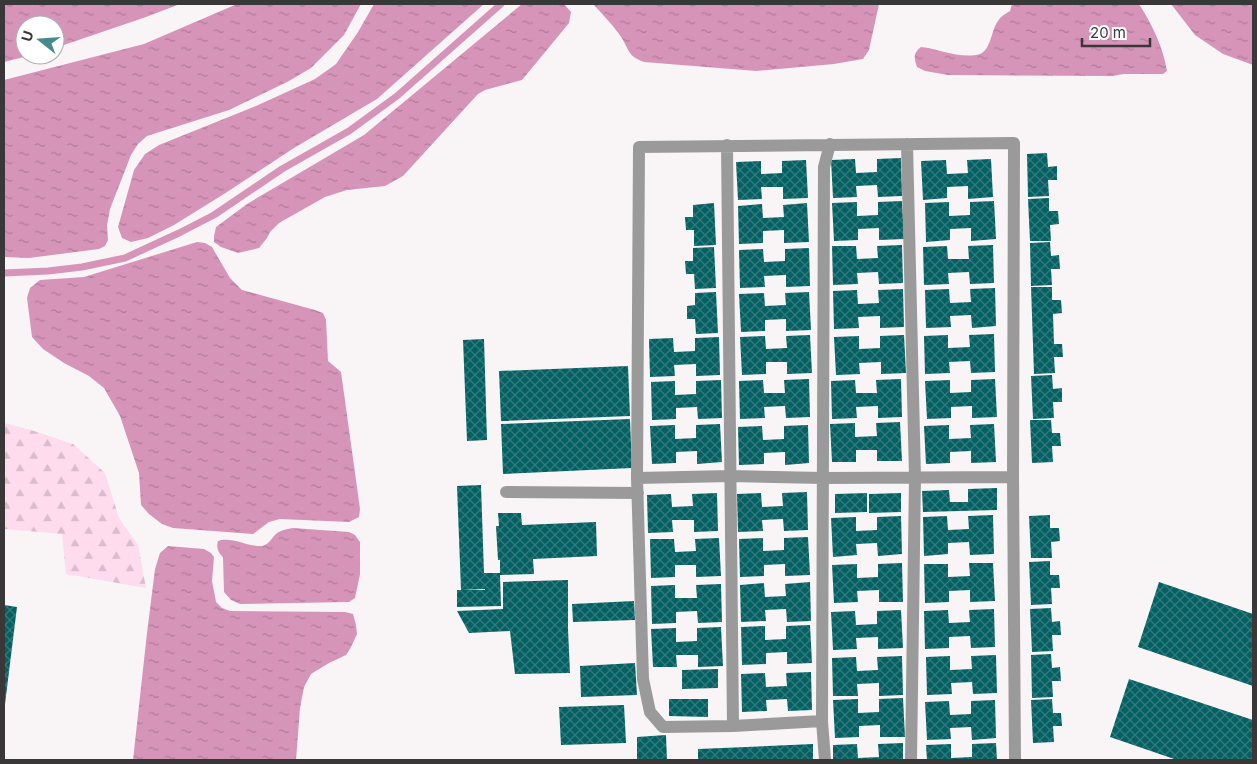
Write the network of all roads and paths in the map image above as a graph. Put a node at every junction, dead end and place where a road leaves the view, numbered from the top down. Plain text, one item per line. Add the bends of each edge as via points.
1 (830, 144) junction
2 (907, 144) junction
3 (727, 145) junction
4 (731, 476) junction
5 (915, 477) junction
6 (1013, 477) junction
7 (637, 478) junction
8 (823, 478) junction
9 (506, 492) dead end
10 (638, 493) junction
11 (822, 721) junction
12 (733, 726) junction
13 (825, 760) edge
14 (911, 760) edge
15 (1015, 760) edge

1 - 2 street
1 - 3 street
1 - 8 street via 824,167
2 - 5 street
2 - 6 street via 1014,143
3 - 4 street
3 - 7 street via 639,147
4 - 7 street
4 - 8 street
4 - 12 street
5 - 6 street
5 - 8 street
5 - 14 street
6 - 15 street
7 - 10 street
8 - 11 street
9 - 10 street
10 - 12 street via 643,679 650,712 663,727
11 - 12 street
11 - 13 street

